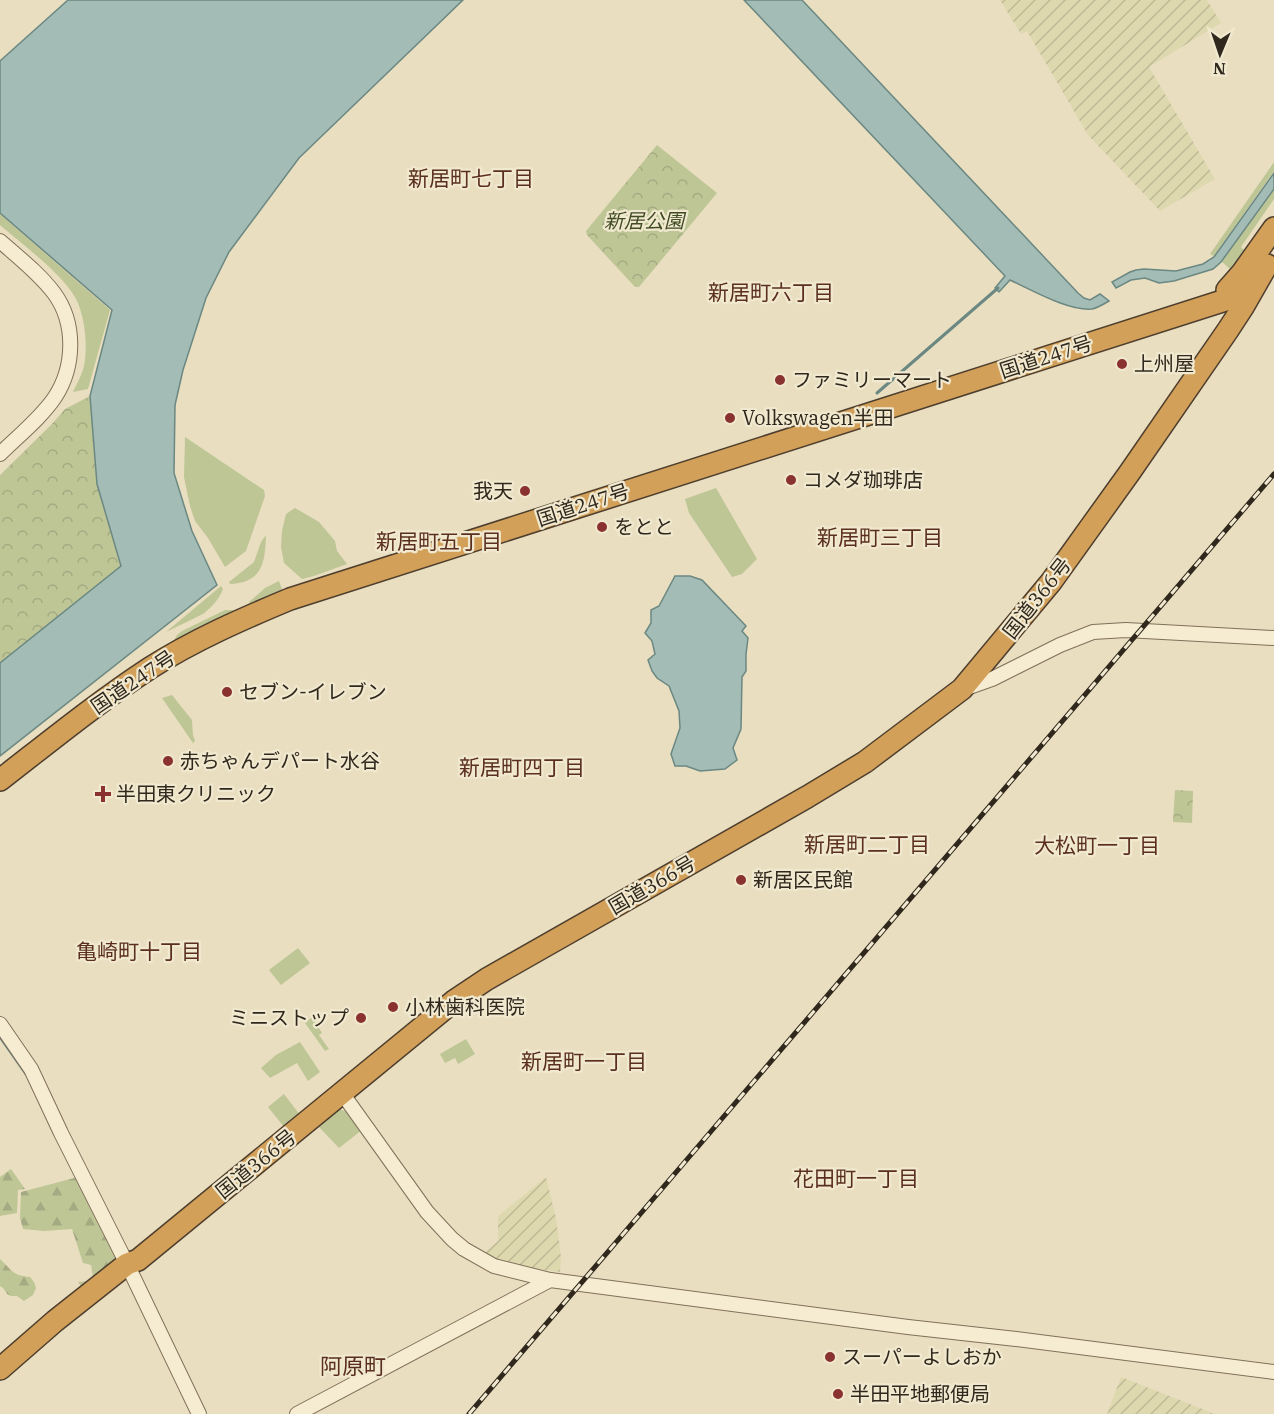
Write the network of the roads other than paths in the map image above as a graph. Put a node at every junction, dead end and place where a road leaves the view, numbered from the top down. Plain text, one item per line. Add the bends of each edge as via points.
1 (1274, 228) edge
2 (0, 242) edge
3 (1266, 259) edge
4 (1235, 297) junction
5 (1204, 306) junction
6 (1228, 330) junction
7 (0, 454) edge
8 (1274, 638) edge
9 (962, 689) junction
10 (0, 780) edge
11 (0, 1024) edge
12 (342, 1093) junction
13 (127, 1264) junction
14 (550, 1280) junction
15 (0, 1369) edge
16 (1274, 1372) edge
17 (199, 1414) edge
18 (297, 1414) edge

1 - 3 highway, 国道247号
2 - 7 street via 29,266 61,304 70,352 62,385 54,399
3 - 4 highway, 国道366号
3 - 5 highway, 国道247号
3 - 6 highway, 国道366号
4 - 5 highway, 国道247号
4 - 6 highway, 国道366号
5 - 10 highway, 国道247号 via 290,599 152,666
6 - 9 highway, 国道366号 via 1051,582
8 - 9 street via 1126,630 1093,632
9 - 12 highway, 国道366号 via 865,762 487,979 454,1001
11 - 13 street via 31,1069
12 - 13 highway, 国道366号 via 138,1260
12 - 14 street via 452,1239 494,1266
13 - 15 highway, 国道366号
13 - 17 street
14 - 16 street
14 - 18 street

